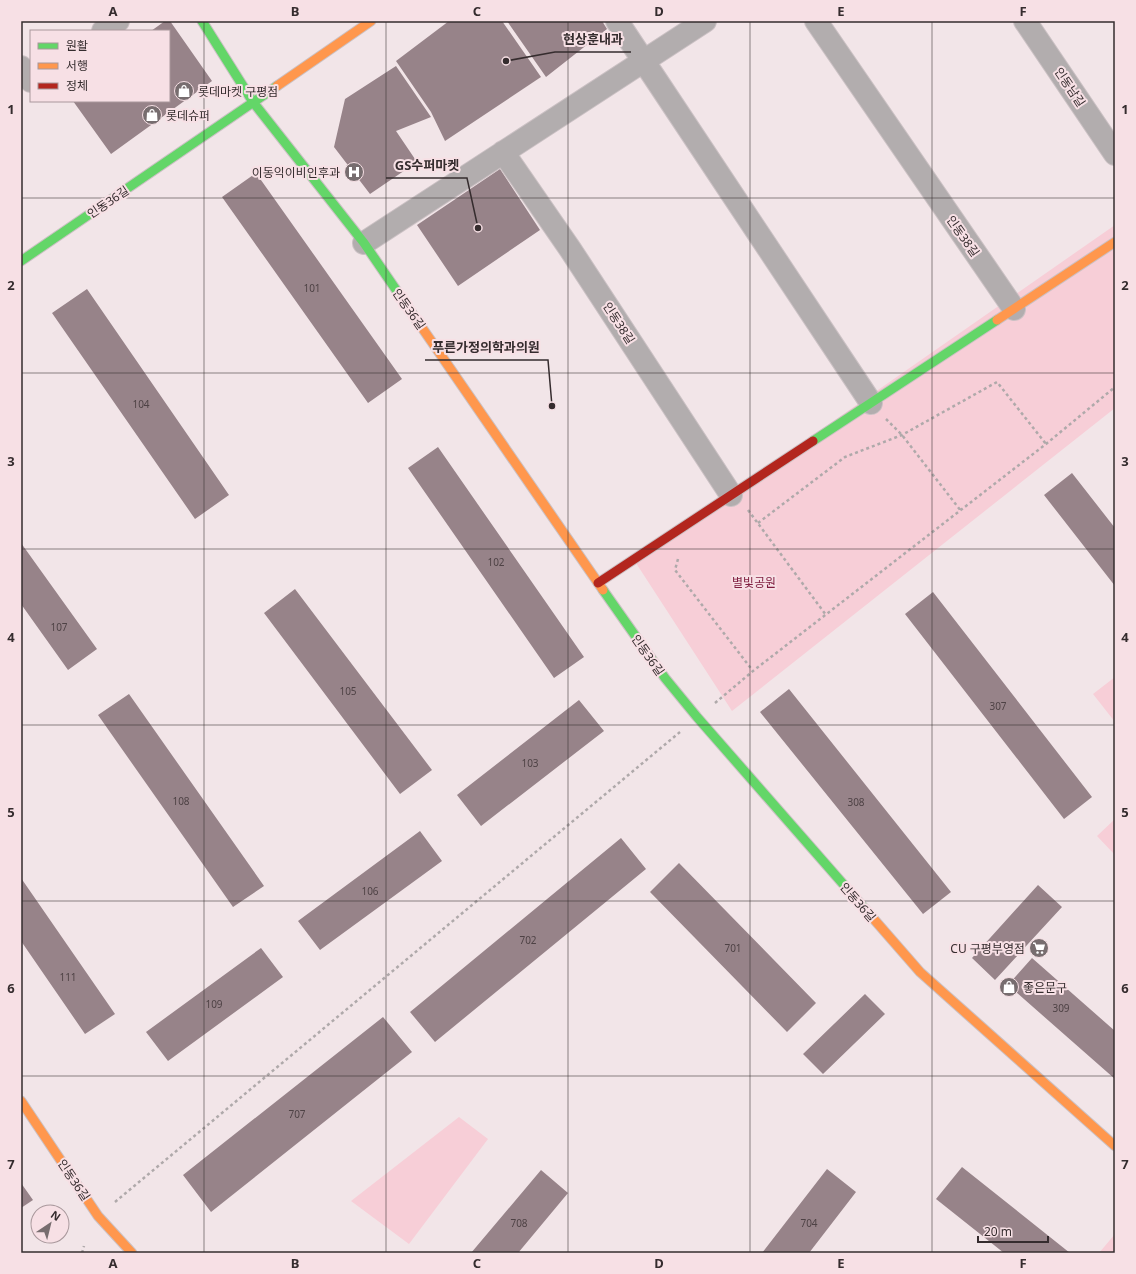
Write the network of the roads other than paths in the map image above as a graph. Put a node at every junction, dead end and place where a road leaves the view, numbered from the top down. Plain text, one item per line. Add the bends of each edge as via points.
1 (118, 21) edge
2 (202, 21) edge
3 (372, 21) edge
4 (617, 21) edge
5 (705, 21) edge
6 (816, 21) edge
7 (1025, 21) edge
8 (104, 30) edge
9 (644, 61) junction
10 (21, 67) edge
11 (30, 80) edge
12 (30, 82) edge
13 (21, 88) edge
14 (253, 102) junction
15 (503, 152) junction
16 (1115, 154) edge
17 (1115, 242) edge
18 (364, 243) junction
19 (21, 262) edge
20 (1014, 309) junction
21 (871, 403) junction
22 (739, 501) junction
23 (598, 583) junction
24 (21, 1101) edge
25 (1115, 1146) edge
26 (132, 1253) edge

1 - 8 street
2 - 14 street, 인동36길
3 - 14 street, 인동36길
4 - 9 street
5 - 9 street
6 - 20 street, 인동38길
7 - 16 street, 인동남길
9 - 15 street
9 - 21 street
10 - 11 street
12 - 13 street
14 - 18 street, 인동36길
14 - 19 street, 인동36길
15 - 18 street
15 - 22 street, 인동38길
17 - 20 street
18 - 23 street, 인동36길
20 - 21 street
21 - 22 street
22 - 23 street
23 - 25 street, 인동36길 via 665,678 920,972
24 - 26 street, 인동36길 via 98,1216

